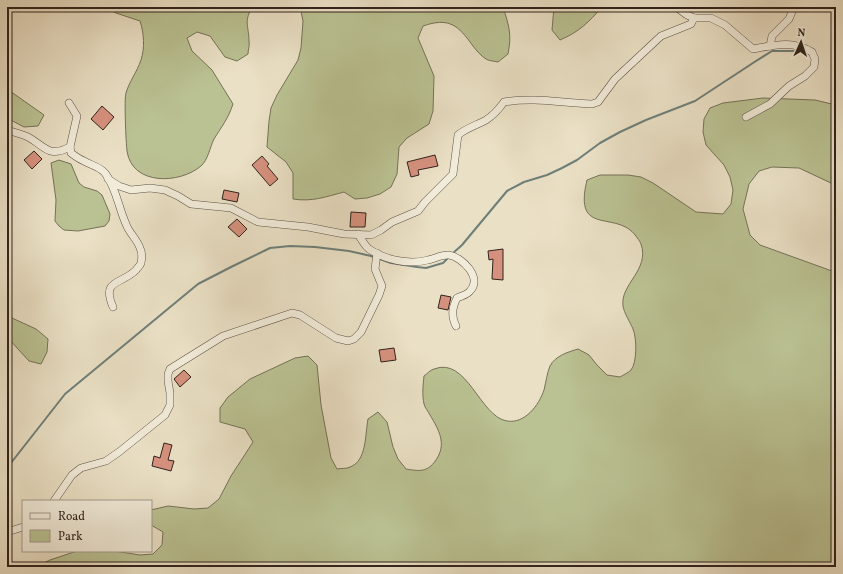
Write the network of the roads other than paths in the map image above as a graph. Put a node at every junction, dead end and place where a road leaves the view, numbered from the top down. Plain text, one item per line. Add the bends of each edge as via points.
1 (676, 7) edge
2 (794, 7) edge
3 (694, 18) junction
4 (770, 46) junction
5 (69, 103) dead end
6 (746, 117) dead end
7 (7, 130) edge
8 (70, 147) junction
9 (108, 179) junction
10 (358, 234) junction
11 (376, 257) junction
12 (113, 307) dead end
13 (456, 326) dead end
14 (55, 500) edge
15 (22, 527) edge
16 (7, 532) edge

1 - 3 street
2 - 4 street via 789,19 772,36
3 - 4 street via 711,18 725,25 753,49
3 - 10 street via 691,24 661,36 615,79 598,102 592,104 542,99 504,102 498,111 487,119 458,135 453,174 418,211 392,222 371,235
4 - 6 street via 795,44 807,49 816,59 814,67 770,104
5 - 8 street via 77,116
7 - 8 street via 28,138 51,152 60,152
8 - 9 street via 71,153 97,167
9 - 10 street via 131,190 165,190 191,204 231,208 258,222
9 - 12 street via 126,224 141,248 142,258 140,265 132,274 113,284 109,292
10 - 11 street
11 - 13 street via 412,263 451,256 464,262 474,279 474,286 470,292 456,298 453,320
11 - 14 street via 375,269 382,286 381,290 361,332 354,339 348,341 336,338 300,315 292,313 223,336 170,369 170,405 165,415 106,461 81,468 72,475
15 - 16 street

